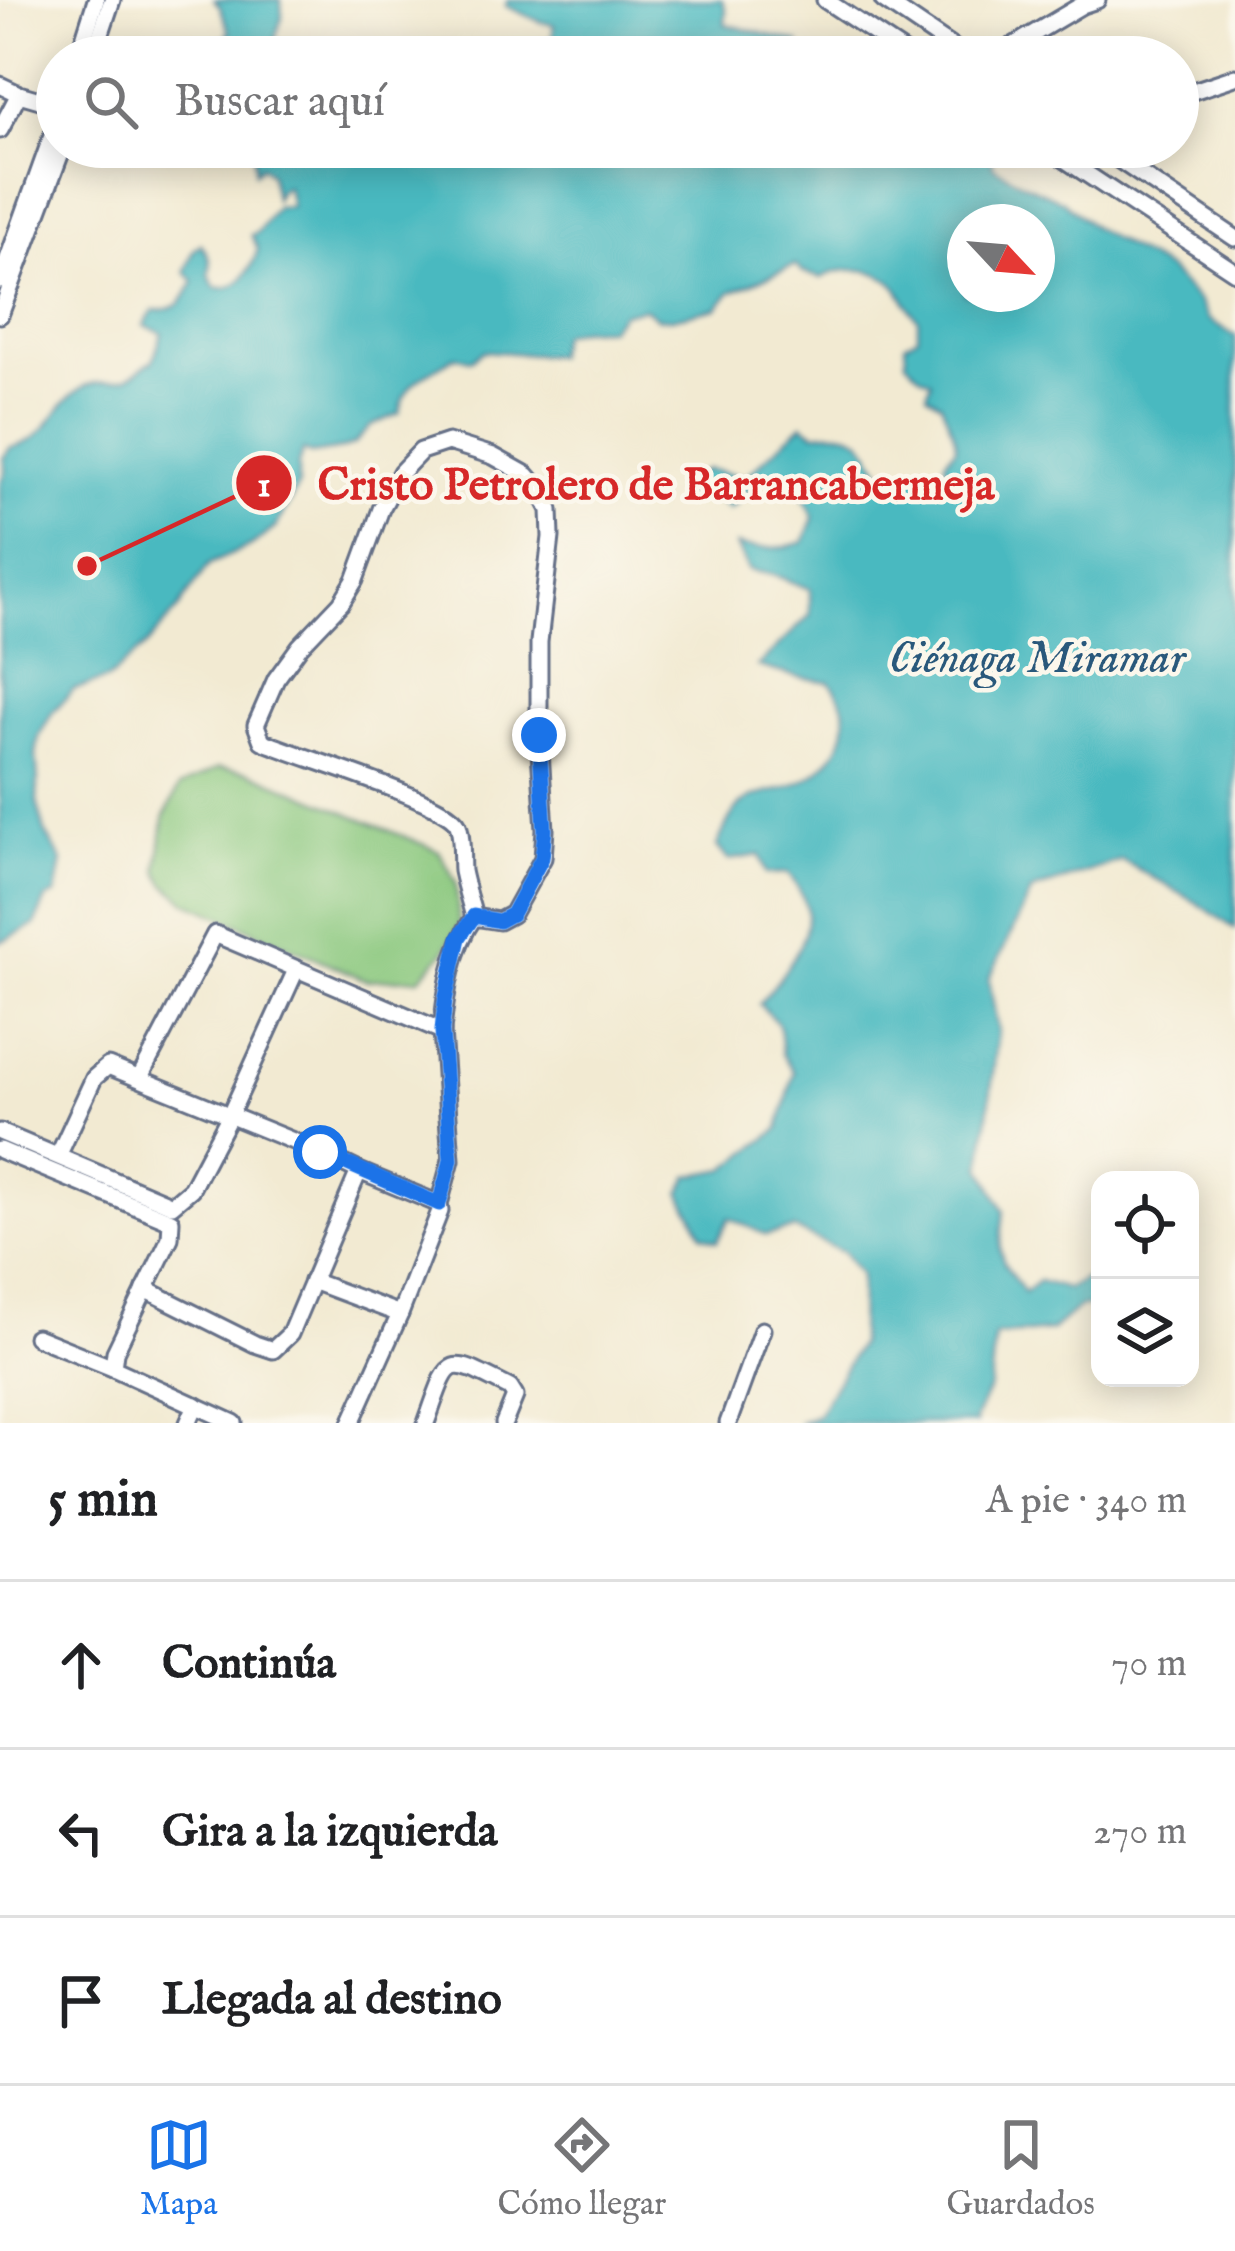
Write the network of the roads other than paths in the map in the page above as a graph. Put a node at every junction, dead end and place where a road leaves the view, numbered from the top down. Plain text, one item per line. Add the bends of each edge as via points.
1 (96, 0) edge
2 (112, 0) edge
3 (825, 0) edge
4 (883, 0) edge
5 (1096, 0) edge
6 (85, 36) edge
7 (100, 36) edge
8 (879, 36) edge
9 (936, 36) edge
10 (1029, 36) edge
11 (1235, 77) edge
12 (0, 85) edge
13 (1199, 89) edge
14 (20, 94) junction
15 (36, 98) edge
16 (0, 130) edge
17 (40, 168) edge
18 (55, 168) edge
19 (1078, 168) edge
20 (1142, 168) edge
21 (1235, 238) edge
22 (2, 272) edge
23 (1235, 272) edge
24 (0, 315) edge
25 (474, 916) junction
26 (296, 970) junction
27 (442, 1031) junction
28 (140, 1078) junction
29 (230, 1115) junction
30 (0, 1132) edge
31 (0, 1150) edge
32 (58, 1156) junction
33 (359, 1171) junction
34 (439, 1204) junction
35 (312, 1281) junction
36 (145, 1288) junction
37 (400, 1314) junction
38 (762, 1330) dead end
39 (36, 1337) dead end
40 (113, 1368) junction
41 (196, 1406) junction
42 (188, 1423) edge
43 (234, 1423) edge
44 (351, 1423) edge
45 (426, 1423) edge
46 (504, 1423) edge
47 (728, 1423) edge

1 - 6 street
2 - 7 street
3 - 8 street
4 - 9 street
5 - 10 street
11 - 13 street
12 - 14 street
14 - 15 street
14 - 16 street
17 - 22 street
18 - 24 street
19 - 23 street
20 - 21 street
25 - 25 street via 499,921 512,914 542,858 539,642 550,510 527,476 448,442 421,452 401,472 355,580 277,679 256,725 262,741 452,815
25 - 27 street via 459,938
26 - 27 street
26 - 28 street via 215,934
26 - 29 street
27 - 34 street via 451,1160
28 - 29 street
28 - 32 street via 108,1066 94,1078
29 - 32 street via 191,1189 172,1205
29 - 33 street
30 - 32 street
31 - 36 street via 172,1221
33 - 34 street
33 - 35 street
34 - 37 street
35 - 36 street via 290,1334 273,1350
35 - 37 street
36 - 40 street
37 - 44 street
38 - 47 street
39 - 40 street
40 - 41 street
41 - 42 street
41 - 43 street
45 - 46 street via 444,1374 462,1364 510,1388

